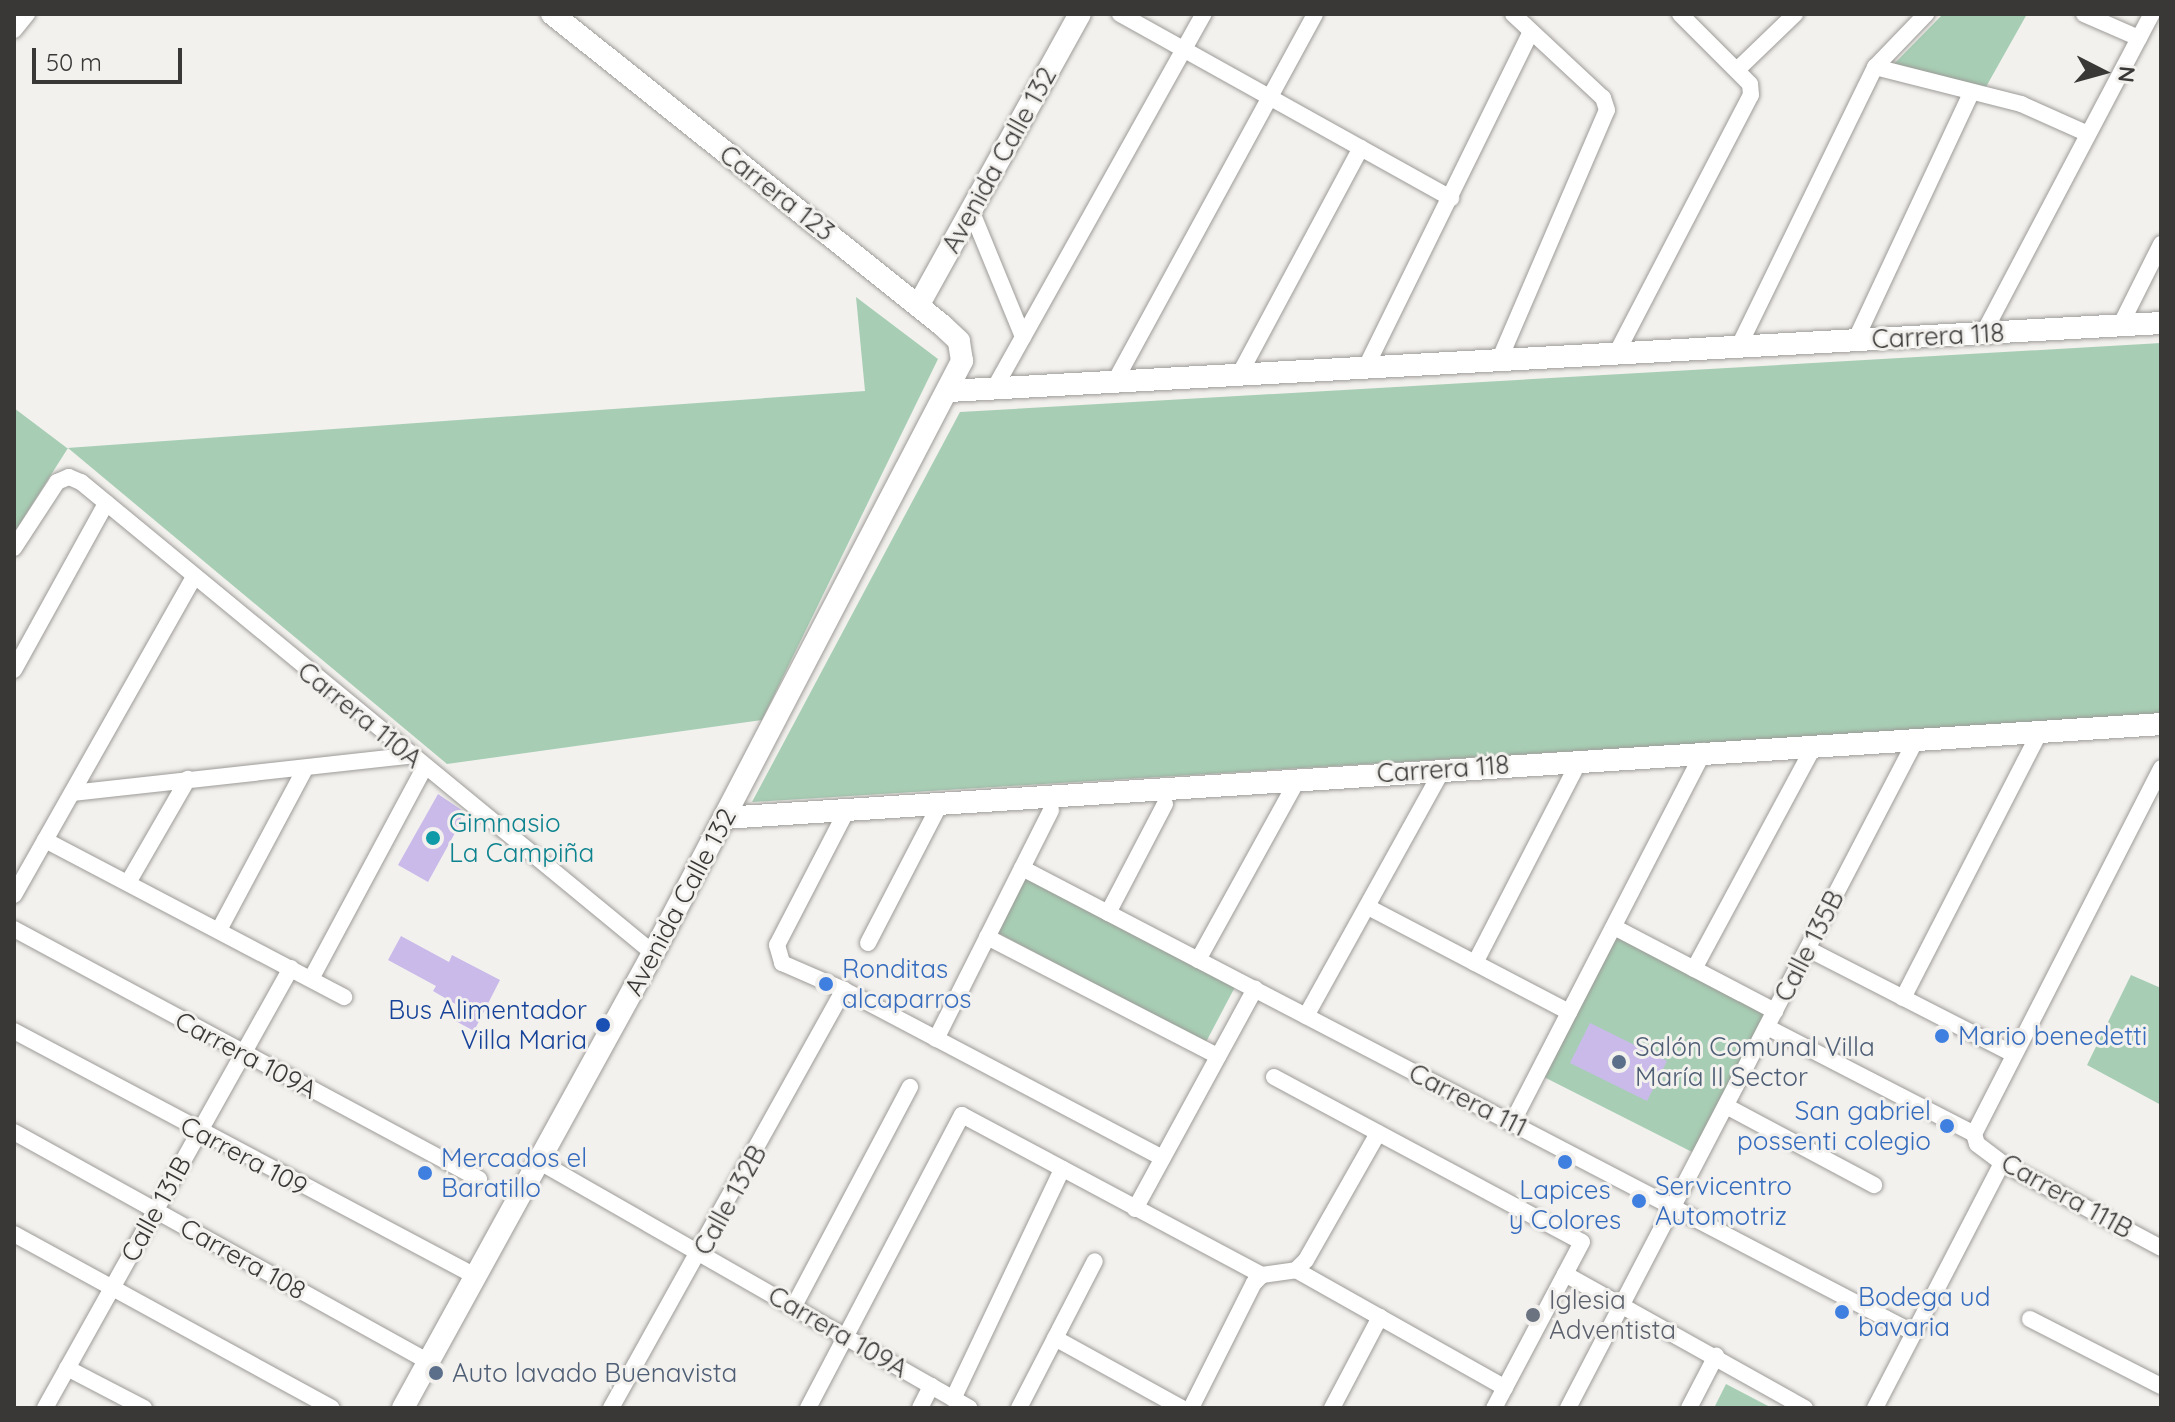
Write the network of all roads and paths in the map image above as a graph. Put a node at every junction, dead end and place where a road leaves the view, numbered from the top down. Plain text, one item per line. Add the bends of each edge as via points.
1 (27, 14) edge
2 (552, 14) edge
3 (1080, 14) edge
4 (1120, 14) edge
5 (1204, 14) edge
6 (1315, 14) edge
7 (1513, 14) edge
8 (1680, 14) edge
9 (1795, 14) edge
10 (1926, 14) edge
11 (2084, 14) edge
12 (2154, 18) edge
13 (14, 30) edge
14 (1531, 32) junction
15 (2139, 38) junction
16 (1184, 51) junction
17 (1875, 67) junction
18 (1737, 70) junction
19 (1970, 95) junction
20 (1268, 97) junction
21 (2088, 134) junction
22 (1361, 148) junction
23 (1451, 198) junction
24 (971, 210) junction
25 (2161, 244) edge
26 (918, 306) junction
27 (2161, 323) edge
28 (2120, 326) junction
29 (1983, 334) junction
30 (1023, 337) junction
31 (1855, 341) junction
32 (1738, 348) junction
33 (1615, 356) junction
34 (1498, 363) junction
35 (1365, 369) junction
36 (1238, 377) junction
37 (1114, 383) junction
38 (994, 389) junction
39 (949, 391) junction
40 (106, 503) junction
41 (14, 548) edge
42 (193, 578) junction
43 (14, 670) edge
44 (2161, 724) edge
45 (2040, 731) junction
46 (1917, 738) junction
47 (1815, 744) junction
48 (1704, 751) junction
49 (409, 756) junction
50 (1580, 760) junction
51 (424, 768) junction
52 (2161, 768) edge
53 (305, 769) junction
54 (1443, 769) junction
55 (188, 779) junction
56 (1298, 779) junction
57 (72, 793) junction
58 (940, 804) junction
59 (1165, 804) dead end
60 (847, 810) junction
61 (1051, 810) dead end
62 (724, 818) junction
63 (45, 840) junction
64 (1022, 868) junction
65 (129, 881) junction
66 (16, 886) edge
67 (1368, 907) junction
68 (1108, 913) junction
69 (1614, 927) junction
70 (14, 929) edge
71 (219, 930) junction
72 (987, 937) junction
73 (868, 943) dead end
74 (1808, 949) junction
75 (653, 953) junction
76 (1198, 960) junction
77 (1475, 963) junction
78 (291, 968) junction
79 (1694, 969) junction
80 (311, 979) junction
81 (1255, 989) junction
82 (844, 990) junction
83 (344, 997) dead end
84 (1903, 998) junction
85 (1775, 1011) junction
86 (1569, 1012) junction
87 (1306, 1016) junction
88 (1767, 1027) junction
89 (14, 1031) edge
90 (936, 1039) junction
91 (243, 1054) junction
92 (2013, 1054) junction
93 (1218, 1056) junction
94 (1274, 1077) dead end
95 (910, 1087) dead end
96 (1726, 1106) junction
97 (1512, 1123) junction
98 (14, 1132) edge
99 (199, 1132) junction
100 (1378, 1133) junction
101 (1974, 1134) junction
102 (1162, 1158) junction
103 (540, 1162) junction
104 (2002, 1163) junction
105 (1062, 1169) junction
106 (479, 1179) dead end
107 (1874, 1185) dead end
108 (1674, 1207) junction
109 (1135, 1209) junction
110 (155, 1210) junction
111 (14, 1234) edge
112 (2161, 1248) edge
113 (701, 1252) junction
114 (1095, 1261) dead end
115 (1296, 1270) junction
116 (1565, 1274) junction
117 (1262, 1275) junction
118 (477, 1277) junction
119 (112, 1287) junction
120 (794, 1306) junction
121 (1621, 1307) junction
122 (1380, 1317) junction
123 (2030, 1319) dead end
124 (1914, 1333) junction
125 (1055, 1338) junction
126 (847, 1339) junction
127 (1716, 1356) junction
128 (430, 1363) junction
129 (67, 1368) junction
130 (931, 1386) junction
131 (2161, 1386) edge
132 (1505, 1388) junction
133 (953, 1399) junction
134 (45, 1408) edge
135 (144, 1408) edge
136 (332, 1408) edge
137 (403, 1408) edge
138 (611, 1408) edge
139 (808, 1408) edge
140 (920, 1408) edge
141 (969, 1408) edge
142 (1019, 1408) edge
143 (1182, 1408) edge
144 (1191, 1408) edge
145 (1332, 1408) edge
146 (1494, 1408) edge
147 (1568, 1408) edge
148 (1689, 1408) edge
149 (1805, 1408) edge
150 (1875, 1408) edge

1 - 13 street
2 - 26 street, Carrera 123
3 - 24 street, Avenida Calle 132
4 - 16 street
5 - 16 street
6 - 20 street
7 - 14 street
8 - 18 street
9 - 18 street
10 - 17 street
11 - 15 street
12 - 15 street
14 - 23 street
14 - 34 street via 1603,98 1607,110
15 - 21 street
16 - 20 street
16 - 30 street
17 - 19 street
17 - 32 street
18 - 33 street via 1750,84 1751,95
19 - 21 street via 2021,104
19 - 31 street
20 - 22 street
20 - 37 street
21 - 29 street
22 - 23 street
22 - 36 street
23 - 35 street
24 - 26 street, Avenida Calle 132
24 - 30 street
25 - 28 street
26 - 39 street, Carrera 123 via 959,341 962,361
27 - 28 street, Carrera 118
28 - 29 street, Carrera 118
29 - 31 street, Carrera 118
30 - 38 street
31 - 32 street, Carrera 118
32 - 33 street, Carrera 118
33 - 34 street, Carrera 118
34 - 35 street, Carrera 118
35 - 36 street, Carrera 118
36 - 37 street, Carrera 118
37 - 38 street, Carrera 118
38 - 39 street, Carrera 118
39 - 62 street, Avenida Calle 132
40 - 41 street, Carrera 110A via 69,477 48,493
40 - 42 street, Carrera 110A
40 - 43 street
42 - 49 street, Carrera 110A
42 - 57 street
44 - 45 street, Carrera 118
45 - 46 street, Carrera 118
45 - 84 street
46 - 47 street, Carrera 118
46 - 74 street, Calle 135B
47 - 48 street, Carrera 118
47 - 79 street
48 - 50 street, Carrera 118
48 - 69 street
49 - 51 street, Carrera 110A
49 - 53 street
50 - 54 street, Carrera 118
50 - 77 street
51 - 75 street, Carrera 110A
51 - 80 street
52 - 92 street
53 - 55 street
53 - 71 street
54 - 56 street, Carrera 118
54 - 67 street
55 - 57 street
55 - 65 street
56 - 58 street, Carrera 118
56 - 76 street
57 - 63 street
58 - 60 street, Carrera 118
58 - 73 street
59 - 68 street
60 - 62 street, Carrera 118
60 - 82 street via 777,945 782,963
61 - 64 street
62 - 75 street, Avenida Calle 132
63 - 65 street
63 - 66 street
64 - 68 street, Carrera 111
64 - 72 street
65 - 71 street
67 - 77 street
67 - 87 street
68 - 76 street, Carrera 111
69 - 79 street
69 - 86 street
70 - 91 street, Carrera 109A
71 - 78 street
72 - 90 street
72 - 93 street
74 - 84 street
74 - 85 street, Calle 135B
75 - 103 street, Avenida Calle 132
76 - 81 street, Carrera 111
77 - 86 street
78 - 80 street
78 - 91 street, Calle 131B
79 - 85 street
80 - 83 street
81 - 87 street, Carrera 111
81 - 93 street
82 - 90 street
82 - 113 street, Calle 132B
84 - 92 street
85 - 88 street, Calle 135B
86 - 97 street
87 - 97 street, Carrera 111
88 - 96 street, Calle 135B
88 - 101 street, Carrera 111B
89 - 99 street, Carrera 109
90 - 102 street
91 - 99 street, Calle 131B
91 - 106 street, Carrera 109A
92 - 101 street
93 - 102 street
94 - 100 street
95 - 120 street
96 - 107 street
96 - 108 street, Calle 135B
97 - 108 street, Carrera 111
98 - 110 street, Carrera 108
99 - 110 street, Calle 131B
99 - 118 street, Carrera 109
100 - 115 street
100 - 116 street via 1582,1242
101 - 104 street, Carrera 111B via 1977,1144
102 - 109 street
103 - 113 street, Carrera 109A
103 - 118 street, Avenida Calle 132
104 - 112 street, Carrera 111B
104 - 124 street
105 - 109 street
105 - 126 street via 962,1115
105 - 133 street
108 - 121 street, Calle 135B
108 - 124 street, Carrera 111
109 - 117 street
110 - 119 street, Calle 131B
110 - 128 street, Carrera 108
111 - 119 street
113 - 120 street, Carrera 109A
113 - 138 street, Calle 132B
114 - 125 street
115 - 117 street
115 - 122 street
116 - 121 street
116 - 132 street
117 - 144 street
118 - 128 street, Avenida Calle 132
119 - 129 street, Calle 131B
119 - 136 street
120 - 126 street, Carrera 109A
121 - 127 street
121 - 147 street, Calle 135B
122 - 132 street
122 - 145 street
123 - 131 street
124 - 150 street
125 - 142 street
125 - 143 street
126 - 130 street, Carrera 109A
126 - 139 street
127 - 148 street
127 - 149 street
128 - 137 street, Avenida Calle 132
129 - 134 street, Calle 131B
129 - 135 street
130 - 133 street, Carrera 109A
130 - 140 street
132 - 146 street
133 - 141 street, Carrera 109A

